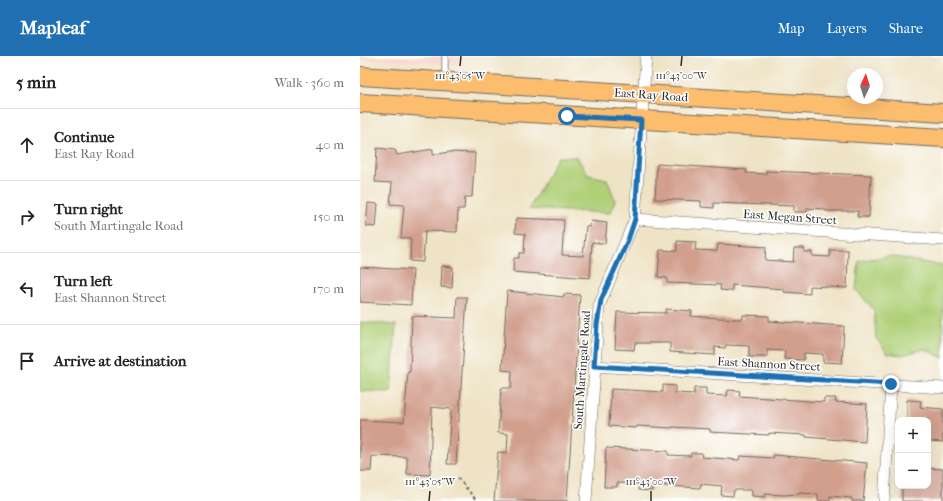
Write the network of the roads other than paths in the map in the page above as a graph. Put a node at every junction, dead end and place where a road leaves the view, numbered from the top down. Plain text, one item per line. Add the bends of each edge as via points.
1 (445, 56) edge
2 (646, 56) edge
3 (360, 76) edge
4 (445, 82) junction
5 (643, 94) junction
6 (360, 103) edge
7 (943, 113) edge
8 (641, 120) junction
9 (943, 138) edge
10 (635, 219) junction
11 (943, 240) edge
12 (594, 366) junction
13 (891, 384) junction
14 (943, 388) edge
15 (586, 501) edge
16 (884, 501) edge

1 - 4 lane
2 - 5 street, South Martingale Road
3 - 4 main road, East Ray Road
4 - 5 main road, East Ray Road
5 - 7 main road, East Ray Road
5 - 8 street, South Martingale Road
6 - 8 main road
8 - 9 main road
8 - 10 street, South Martingale Road
10 - 11 street, East Megan Street
10 - 12 street, South Martingale Road via 601,300
12 - 13 street, East Shannon Street
12 - 15 street, South Martingale Road
13 - 14 street, East Shannon Street
13 - 16 street

